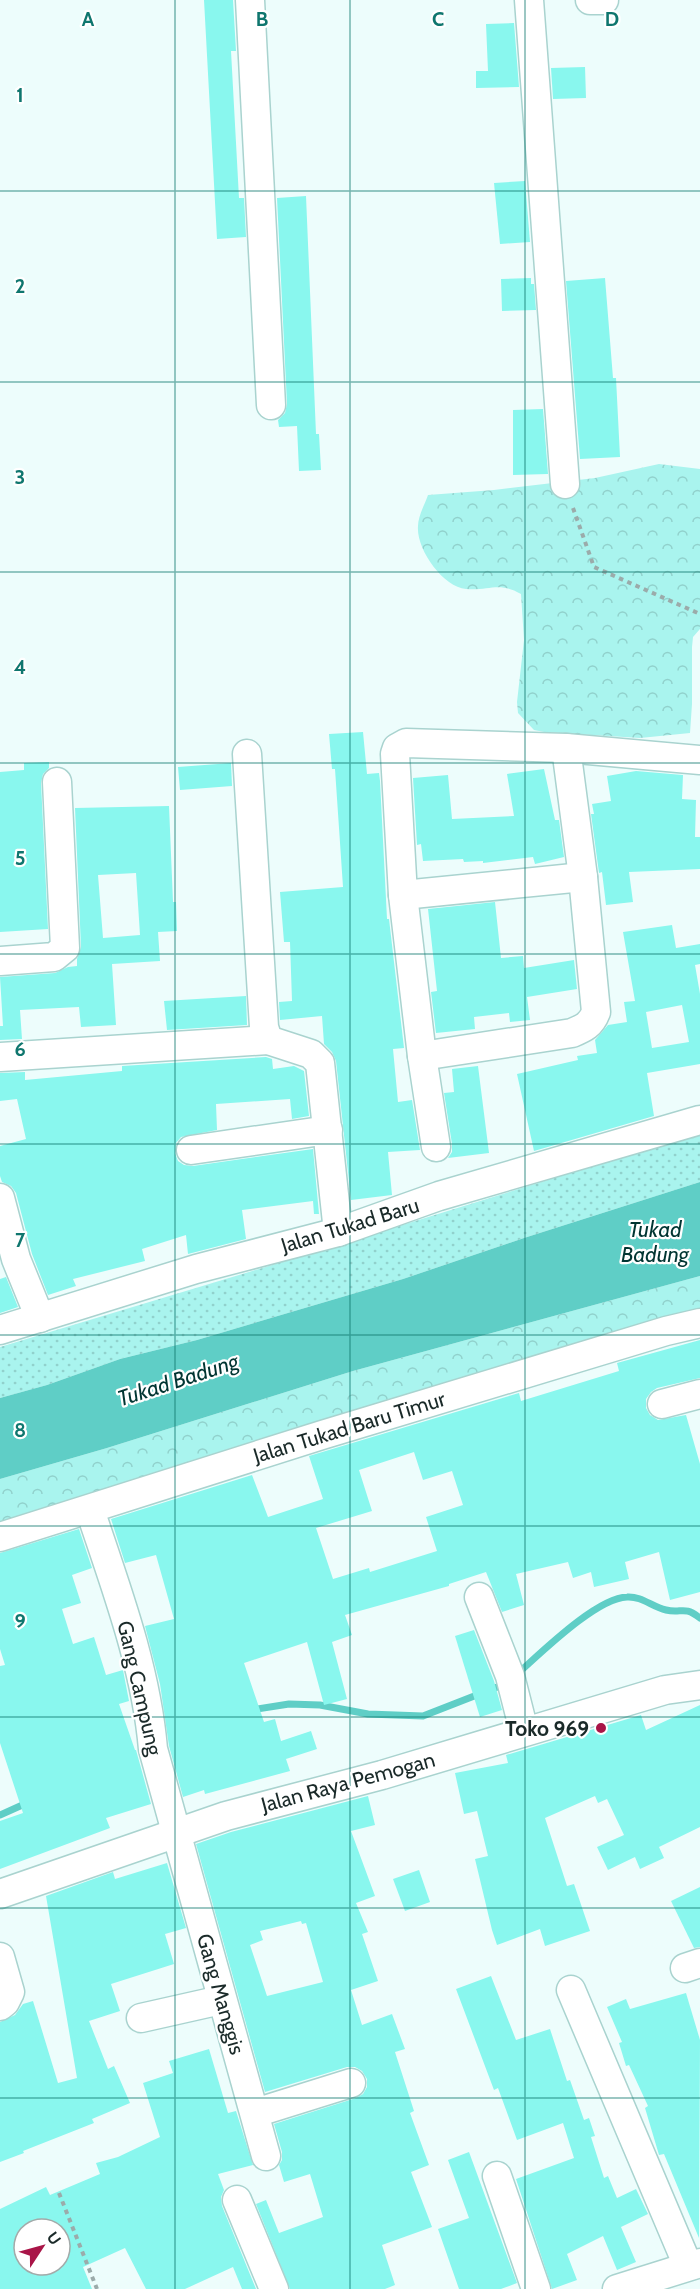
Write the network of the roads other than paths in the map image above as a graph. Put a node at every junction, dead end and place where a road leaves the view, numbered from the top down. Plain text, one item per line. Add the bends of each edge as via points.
1 (250, 0) edge
2 (529, 0) edge
3 (590, 0) edge
4 (604, 0) edge
5 (271, 405) dead end
6 (566, 484) road end
7 (566, 748) junction
8 (247, 754) dead end
9 (700, 760) edge
10 (57, 782) dead end
11 (583, 877) junction
12 (403, 894) junction
13 (0, 962) edge
14 (268, 1040) junction
15 (422, 1056) junction
16 (0, 1057) edge
17 (700, 1120) edge
18 (328, 1130) junction
19 (436, 1147) dead end
20 (191, 1150) dead end
21 (0, 1198) edge
22 (338, 1232) junction
23 (40, 1318) junction
24 (700, 1323) edge
25 (0, 1330) edge
26 (700, 1394) edge
27 (662, 1404) dead end
28 (90, 1510) junction
29 (0, 1537) edge
30 (479, 1597) dead end
31 (700, 1685) edge
32 (522, 1720) junction
33 (177, 1832) junction
34 (0, 1894) edge
35 (0, 1957) edge
36 (572, 1990) dead end
37 (221, 2000) junction
38 (0, 2006) edge
39 (141, 2018) dead end
40 (351, 2083) dead end
41 (255, 2113) junction
42 (266, 2156) dead end
43 (497, 2176) dead end
44 (237, 2200) dead end
45 (694, 2265) edge
46 (274, 2289) edge
47 (536, 2289) edge
48 (617, 2289) edge

1 - 5 street
2 - 6 street
3 - 4 street
7 - 9 street
7 - 11 street
7 - 12 street via 406,743 397,748
8 - 14 street via 264,1027
10 - 13 street via 65,948 54,957
11 - 12 street
11 - 15 street via 596,1012 588,1026 572,1033
12 - 15 street
14 - 16 street
14 - 18 street via 311,1054 320,1062
15 - 19 street
17 - 22 street, Jalan Tukad Baru via 439,1196
18 - 20 street
18 - 22 street
21 - 23 street via 16,1259
22 - 23 street, Jalan Tukad Baru via 196,1269
23 - 25 street, Jalan Tukad Baru
24 - 28 street, Jalan Tukad Baru Timur via 322,1435
26 - 27 street
28 - 29 street, Jalan Tukad Baru Timur
28 - 33 street, Gang Campung via 150,1711 153,1749
30 - 32 street via 510,1676
31 - 32 street, Jalan Raya Pemogan
32 - 33 street, Jalan Raya Pemogan via 382,1775
33 - 34 street, Jalan Raya Pemogan
33 - 37 street, Gang Manggis
35 - 38 street via 10,1992
36 - 45 street
37 - 39 street
37 - 41 street, Gang Manggis
40 - 41 street
41 - 42 street, Gang Manggis
43 - 47 street
44 - 46 street
45 - 48 street

